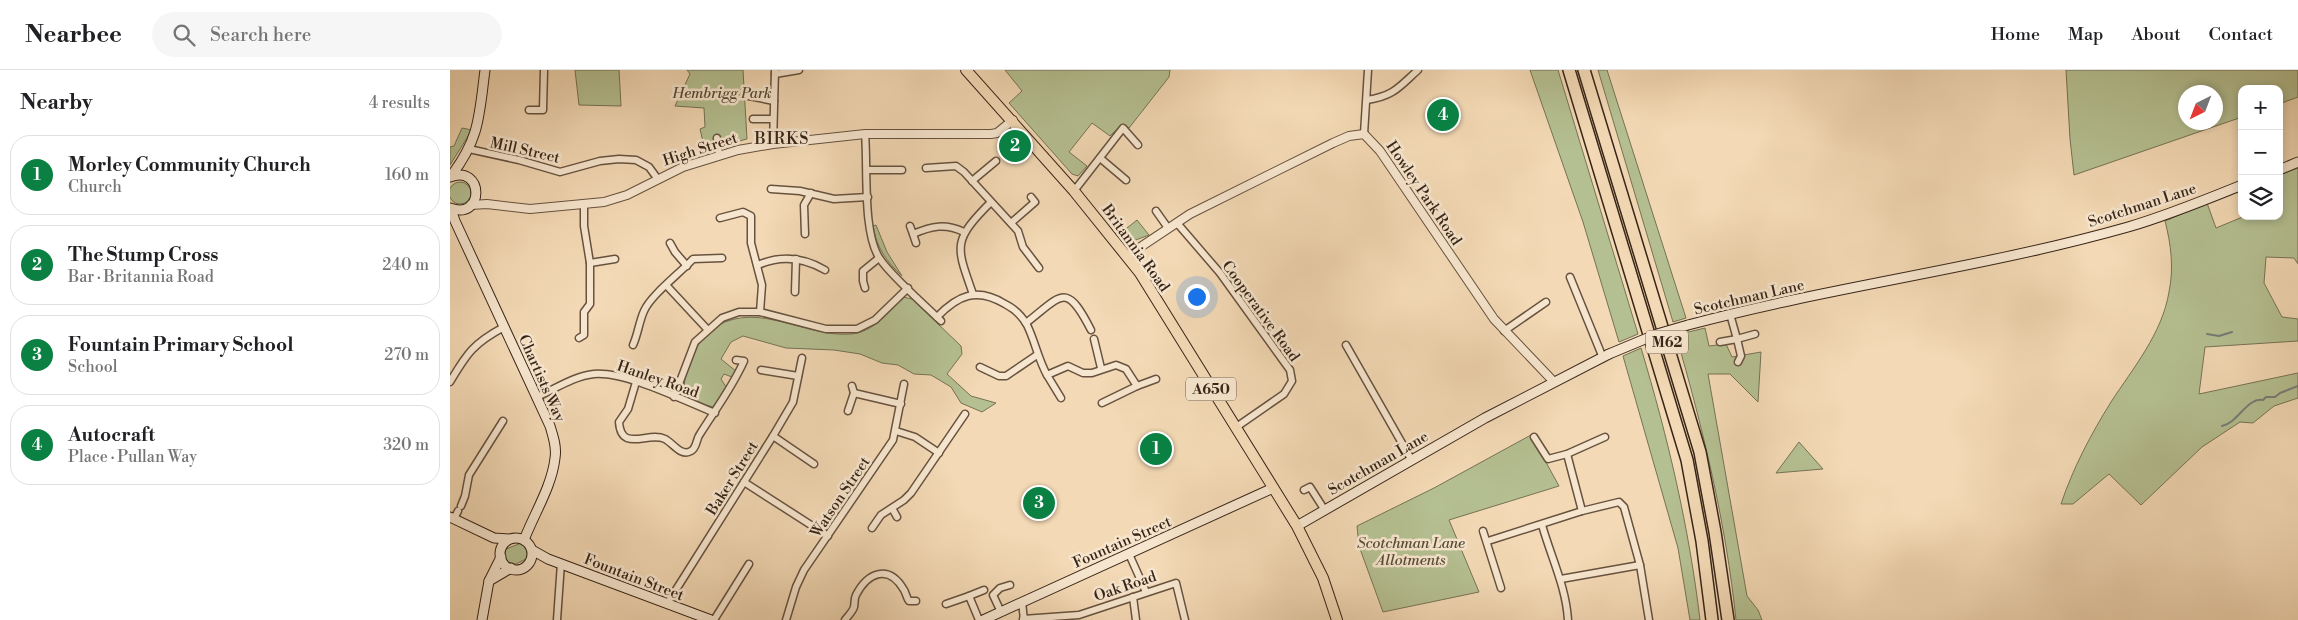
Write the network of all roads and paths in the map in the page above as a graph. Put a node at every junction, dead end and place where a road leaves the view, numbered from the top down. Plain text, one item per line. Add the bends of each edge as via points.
1 (485, 70) edge
2 (544, 70) edge
3 (799, 70) edge
4 (966, 70) edge
5 (1368, 70) edge
6 (1418, 70) edge
7 (1568, 70) edge
8 (1584, 70) edge
9 (775, 72) edge
10 (744, 95) dead end
11 (1368, 100) junction
12 (774, 101) junction
13 (529, 110) dead end
14 (753, 119) dead end
15 (773, 119) junction
16 (1013, 120) junction
17 (865, 134) junction
18 (1364, 134) junction
19 (717, 138) dead end
20 (774, 144) junction
21 (1138, 145) dead end
22 (469, 149) junction
23 (719, 155) junction
24 (1100, 158) junction
25 (464, 159) junction
26 (996, 161) dead end
27 (2298, 162) edge
28 (926, 168) dead end
29 (2283, 168) edge
30 (867, 170) junction
31 (902, 170) dead end
32 (466, 176) junction
33 (450, 177) edge
34 (657, 178) junction
35 (1126, 180) dead end
36 (972, 181) junction
37 (2238, 187) edge
38 (771, 189) dead end
39 (1074, 190) junction
40 (476, 193) junction
41 (811, 193) junction
42 (868, 197) junction
43 (1031, 198) dead end
44 (991, 202) junction
45 (486, 204) junction
46 (584, 205) junction
47 (469, 207) junction
48 (451, 209) edge
49 (1156, 211) dead end
50 (720, 218) dead end
51 (1177, 223) junction
52 (1011, 224) junction
53 (910, 226) dead end
54 (1168, 228) junction
55 (460, 231) junction
56 (964, 232) junction
57 (805, 234) dead end
58 (913, 234) junction
59 (916, 242) dead end
60 (670, 243) dead end
61 (1127, 256) junction
62 (722, 258) dead end
63 (879, 258) junction
64 (796, 259) junction
65 (616, 260) dead end
66 (590, 263) junction
67 (758, 265) junction
68 (687, 266) junction
69 (1038, 268) dead end
70 (825, 270) dead end
71 (1570, 277) dead end
72 (667, 286) junction
73 (865, 288) dead end
74 (908, 288) junction
75 (795, 292) dead end
76 (973, 294) junction
77 (1546, 302) dead end
78 (760, 312) junction
79 (1730, 314) junction
80 (1026, 324) junction
81 (504, 327) junction
82 (707, 329) junction
83 (1091, 330) dead end
84 (1504, 331) junction
85 (1755, 334) dead end
86 (579, 338) dead end
87 (1094, 339) dead end
88 (1737, 339) junction
89 (1720, 342) dead end
90 (1346, 345) dead end
91 (634, 346) dead end
92 (1037, 355) junction
93 (1606, 356) junction
94 (802, 358) dead end
95 (736, 360) dead end
96 (1738, 362) dead end
97 (980, 367) dead end
98 (1101, 368) junction
99 (760, 370) dead end
100 (1046, 375) junction
101 (798, 376) junction
102 (1156, 379) dead end
103 (450, 382) edge
104 (636, 382) junction
105 (1554, 382) junction
106 (904, 384) dead end
107 (852, 386) dead end
108 (1137, 386) junction
109 (854, 393) junction
110 (674, 397) junction
111 (537, 398) junction
112 (1061, 398) dead end
113 (1102, 403) dead end
114 (901, 404) junction
115 (715, 412) junction
116 (848, 412) dead end
117 (965, 414) dead end
118 (503, 421) dead end
119 (1235, 428) junction
120 (896, 431) junction
121 (773, 436) junction
122 (1534, 437) dead end
123 (1605, 437) dead end
124 (939, 452) junction
125 (1567, 454) junction
126 (1411, 460) junction
127 (814, 464) dead end
128 (744, 482) junction
129 (1273, 488) junction
130 (1304, 490) dead end
131 (892, 508) junction
132 (1324, 509) junction
133 (1582, 510) junction
134 (456, 513) edge
135 (897, 518) dead end
136 (1542, 525) junction
137 (1297, 526) junction
138 (872, 528) dead end
139 (1483, 530) dead end
140 (828, 536) junction
141 (494, 538) junction
142 (509, 539) junction
143 (524, 540) junction
144 (1488, 541) junction
145 (532, 550) junction
146 (501, 553) junction
147 (1129, 554) junction
148 (548, 559) junction
149 (561, 563) junction
150 (529, 564) junction
151 (749, 564) dead end
152 (1640, 565) junction
153 (511, 568) junction
154 (1561, 580) junction
155 (489, 581) junction
156 (1010, 585) dead end
157 (1500, 588) dead end
158 (984, 590) dead end
159 (1146, 592) junction
160 (970, 596) junction
161 (1132, 597) junction
162 (916, 601) dead end
163 (1022, 602) junction
164 (667, 604) junction
165 (946, 604) dead end
166 (1001, 612) junction
167 (1024, 619) edge
168 (482, 620) edge
169 (557, 620) edge
170 (712, 620) edge
171 (786, 620) edge
172 (846, 620) edge
173 (979, 620) edge
174 (983, 620) edge
175 (1136, 620) edge
176 (1185, 620) edge
177 (1337, 620) edge
178 (1568, 620) edge
179 (1649, 620) edge
180 (1712, 620) edge
181 (1728, 620) edge

1 - 22 main road via 477,129
2 - 13 street via 543,110
3 - 9 street
4 - 16 main road, Britannia Road / A650
5 - 11 street
6 - 11 street via 1398,90
7 - 180 highway, M62 via 1687,460
8 - 181 highway, M62 via 1700,452 1716,532
9 - 12 street
10 - 12 street
11 - 18 street
12 - 15 street
14 - 15 street
15 - 20 street
16 - 17 street, High Street via 991,134
16 - 39 main road, Britannia Road / A650
17 - 20 street, High Street
17 - 30 street
18 - 51 street via 1333,143 1228,194
18 - 84 street, Howley Park Road via 1380,152 1475,294
19 - 23 street
20 - 23 street, High Street
21 - 24 street via 1123,128
22 - 25 main road
22 - 34 street, Mill Street via 560,172 600,161 636,160 649,166
23 - 34 street, High Street
24 - 35 street
24 - 39 street
25 - 32 main road
25 - 33 main road
26 - 36 street
27 - 29 main road
28 - 36 street via 956,166
30 - 31 street
30 - 42 street
32 - 33 main road
32 - 40 main road via 473,182
34 - 46 street, High Street via 616,200
36 - 44 street
37 - 79 main road, Scotchman Lane via 2164,215 2094,236
38 - 41 street
39 - 61 main road, Britannia Road / A650
40 - 45 street
40 - 47 main road
41 - 42 street via 834,199
41 - 57 street via 804,205
42 - 63 street via 871,237
43 - 52 street via 1035,202
44 - 52 street
44 - 56 street
45 - 46 street, High Street via 530,209
45 - 47 street, High Street
46 - 66 street
47 - 48 main road
47 - 55 main road via 462,218
48 - 55 main road, Chartists Way
49 - 54 street
50 - 67 street via 743,212 750,216 751,243
51 - 54 street
51 - 119 street, Cooperative Road via 1220,273 1290,370 1292,381 1284,394
52 - 69 street
53 - 58 street
54 - 61 street
55 - 81 main road, Chartists Way
56 - 58 street via 942,224
56 - 76 street via 959,248 961,262
58 - 59 street
60 - 68 street
61 - 119 main road, Britannia Road / A650
62 - 68 street via 693,259
63 - 73 street via 863,271
63 - 74 street
64 - 67 street via 777,259
64 - 70 street
64 - 75 street
65 - 66 street
66 - 86 street via 590,304 584,312 584,335
67 - 78 street via 762,285
68 - 72 street
71 - 93 street
72 - 82 street
72 - 91 street via 658,292 643,312
74 - 76 street via 939,319 957,300
74 - 78 street via 875,320 857,329 826,329
76 - 80 street via 1002,302
77 - 84 street
78 - 82 street via 740,312 722,318
79 - 88 street
79 - 93 main road, Scotchman Lane, bridge via 1657,334
80 - 83 street via 1053,300 1063,296 1076,303
80 - 92 street
81 - 103 street via 481,339 464,358
81 - 111 main road, Chartists Way
82 - 110 street via 695,342
84 - 105 street, Howley Park Road
85 - 88 street
87 - 98 street
88 - 89 street
88 - 96 street via 1742,356
90 - 126 street
92 - 97 street via 1006,376 998,376 990,368
92 - 100 street
93 - 105 main road, Scotchman Lane
94 - 101 street, Baker Street
95 - 115 street via 744,361
98 - 100 street via 1083,373 1068,366
98 - 108 street via 1122,366
99 - 101 street
100 - 112 street
101 - 121 street, Baker Street via 793,402
102 - 108 street
104 - 110 street, Hanley Road
104 - 111 street, Hanley Road via 596,374 576,379
104 - 115 street via 628,409 619,422 627,438 662,438 683,452 690,452
105 - 126 main road, Scotchman Lane
106 - 114 street, Watson Street
107 - 109 street
108 - 113 street
109 - 114 street
109 - 116 street
110 - 115 street, Hanley Road
111 - 143 main road, Chartists Way via 550,426 555,458
114 - 120 street, Watson Street
117 - 124 street
118 - 134 street via 468,475 465,496
119 - 129 main road, Britannia Road / A650
120 - 124 street via 915,437
120 - 140 street, Watson Street
121 - 127 street
121 - 128 street, Baker Street
122 - 125 street via 1548,459
123 - 125 street
124 - 131 street via 911,493
125 - 133 street
126 - 132 main road, Scotchman Lane
128 - 140 street
128 - 164 street, Baker Street
129 - 137 main road, A650
129 - 147 main road, Fountain Street
130 - 132 street via 1310,486
131 - 135 street
131 - 138 street via 880,515
132 - 137 main road, Scotchman Lane
133 - 136 street
133 - 152 street via 1615,502 1622,504
134 - 141 main road
136 - 144 street
136 - 154 street
137 - 177 main road, A650 via 1323,578
139 - 144 street
140 - 171 street, Watson Street via 804,570
141 - 142 main road
141 - 146 main road
142 - 143 main road
142 - 146 main road
143 - 145 main road
144 - 157 street
145 - 148 main road, Fountain Street
145 - 150 main road
146 - 153 main road via 504,564
146 - 155 main road
147 - 159 street
147 - 163 main road, Fountain Street
148 - 149 main road, Fountain Street
148 - 150 main road
149 - 164 main road, Fountain Street
149 - 169 street
150 - 153 main road via 520,569
151 - 170 street
152 - 154 street
152 - 179 street
153 - 155 main road
154 - 178 street via 1568,605
155 - 168 main road
156 - 166 street via 993,594
158 - 160 street
159 - 161 street, Oak Road
159 - 176 street, Oak Road via 1176,583
160 - 165 street
160 - 173 street
161 - 167 street, Oak Road via 1078,615
161 - 175 street
162 - 172 street via 908,601 903,589 886,574 877,573 857,593 853,610
163 - 166 main road, Fountain Street
163 - 167 street
164 - 170 main road, Fountain Street
166 - 174 main road, Fountain Street

